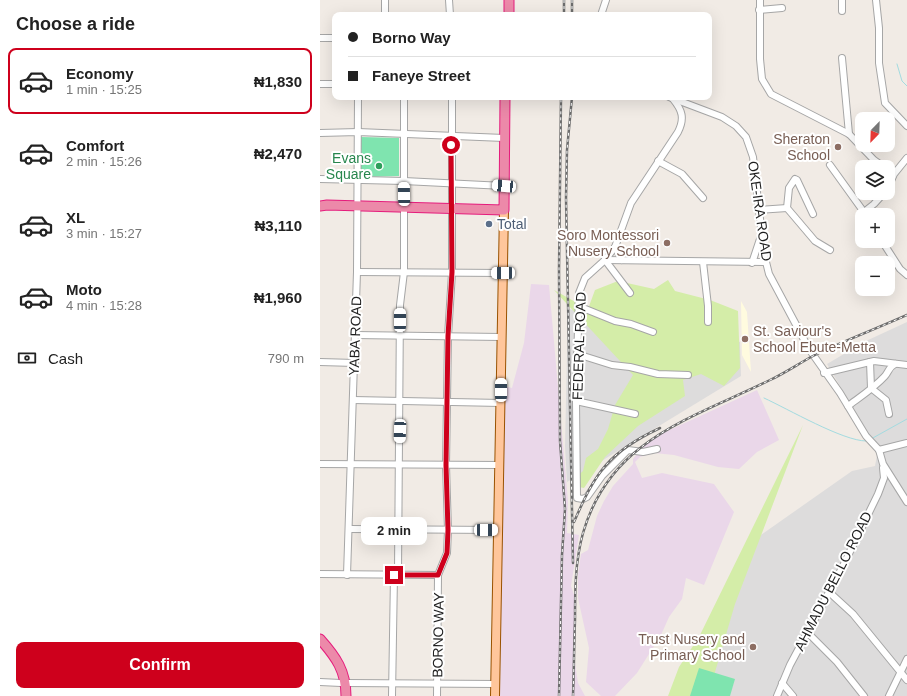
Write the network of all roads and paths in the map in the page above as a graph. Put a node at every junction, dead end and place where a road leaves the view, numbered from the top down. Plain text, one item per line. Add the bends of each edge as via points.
1 (385, 0) edge
2 (449, 0) edge
3 (509, 0) edge
4 (606, 0) edge
5 (760, 0) edge
6 (842, 0) edge
7 (876, 0) edge
8 (782, 8) dead end
9 (759, 10) junction
10 (842, 11) dead end
11 (385, 12) edge
12 (450, 12) edge
13 (509, 12) edge
14 (602, 12) edge
15 (320, 38) edge
16 (332, 38) edge
17 (842, 58) dead end
18 (320, 84) edge
19 (332, 84) edge
20 (358, 100) edge
21 (404, 100) edge
22 (452, 100) edge
23 (505, 100) edge
24 (673, 100) edge
25 (676, 100) edge
26 (907, 126) edge
27 (358, 132) junction
28 (320, 133) edge
29 (404, 134) junction
30 (849, 134) junction
31 (451, 135) junction
32 (504, 138) junction
33 (907, 158) edge
34 (874, 160) edge
35 (658, 161) junction
36 (830, 165) dead end
37 (895, 173) edge
38 (320, 180) edge
39 (358, 180) junction
40 (404, 181) junction
41 (452, 182) junction
42 (504, 186) junction
43 (702, 198) dead end
44 (878, 200) edge
45 (320, 206) edge
46 (358, 206) junction
47 (404, 207) junction
48 (453, 208) junction
49 (787, 208) junction
50 (861, 208) edge
51 (870, 208) edge
52 (504, 210) junction
53 (759, 210) junction
54 (813, 214) dead end
55 (762, 235) junction
56 (614, 247) junction
57 (886, 248) edge
58 (830, 250) dead end
59 (605, 260) junction
60 (622, 260) junction
61 (703, 262) junction
62 (766, 262) junction
63 (752, 263) junction
64 (357, 272) junction
65 (404, 272) junction
66 (452, 272) junction
67 (503, 273) junction
68 (907, 275) edge
69 (630, 293) dead end
70 (578, 306) junction
71 (708, 322) dead end
72 (653, 332) dead end
73 (355, 335) junction
74 (400, 335) junction
75 (448, 336) junction
76 (501, 338) junction
77 (577, 354) junction
78 (320, 362) edge
79 (870, 362) junction
80 (355, 363) junction
81 (896, 364) junction
82 (907, 365) edge
83 (824, 373) junction
84 (688, 375) dead end
85 (871, 388) junction
86 (353, 400) junction
87 (401, 400) junction
88 (447, 401) junction
89 (576, 401) junction
90 (501, 403) junction
91 (848, 406) junction
92 (634, 414) dead end
93 (889, 414) dead end
94 (907, 443) edge
95 (657, 449) dead end
96 (880, 450) junction
97 (320, 464) edge
98 (352, 464) junction
99 (883, 464) junction
100 (399, 465) junction
101 (446, 465) junction
102 (500, 465) junction
103 (907, 502) edge
104 (349, 529) junction
105 (399, 530) junction
106 (448, 530) junction
107 (498, 530) junction
108 (320, 574) edge
109 (347, 575) junction
110 (396, 575) junction
111 (438, 575) junction
112 (829, 592) junction
113 (807, 632) junction
114 (320, 639) edge
115 (320, 647) edge
116 (907, 659) edge
117 (900, 672) junction
118 (907, 680) edge
119 (320, 682) edge
120 (343, 683) junction
121 (392, 684) junction
122 (437, 684) junction
123 (496, 684) junction
124 (782, 684) junction
125 (341, 696) edge
126 (346, 696) edge
127 (392, 696) edge
128 (437, 696) edge
129 (495, 696) edge
130 (777, 696) edge
131 (793, 696) edge
132 (864, 696) edge
133 (889, 696) edge

1 - 11 street
2 - 12 street
3 - 13 highway
4 - 14 street
5 - 9 street
6 - 10 street
7 - 26 street via 879,64 885,103
8 - 9 street
9 - 30 street via 762,79 771,94
15 - 16 street
17 - 30 street
18 - 19 street
20 - 27 street, YABA ROAD
21 - 29 street
22 - 31 street, BORNO WAY
23 - 32 highway
24 - 35 street, FEDERAL ROAD via 680,108 682,124
25 - 53 street, OKE-IRA ROAD via 722,117 743,132 752,152
27 - 28 street
27 - 29 street
27 - 39 street, YABA ROAD
29 - 31 street
29 - 40 street
30 - 34 street
31 - 32 street
31 - 41 street, BORNO WAY
32 - 42 highway
33 - 37 street
35 - 43 street via 682,174
35 - 56 street, FEDERAL ROAD via 631,203
36 - 50 street
38 - 39 street
39 - 40 street
39 - 46 street, YABA ROAD
40 - 41 street
40 - 47 street
41 - 42 street
41 - 48 street, BORNO WAY
42 - 52 highway
44 - 51 street
45 - 46 highway
46 - 47 highway
46 - 64 street, YABA ROAD
47 - 48 highway
47 - 65 street
48 - 52 highway
48 - 66 street, BORNO WAY
49 - 53 street
49 - 54 street via 789,188 797,180
49 - 58 street via 814,241
52 - 67 main road
53 - 55 street, OKE-IRA ROAD
55 - 62 street, OKE-IRA ROAD
55 - 63 street
56 - 59 street, FEDERAL ROAD
56 - 60 street
57 - 68 street
59 - 60 street
59 - 69 street
59 - 70 street, FEDERAL ROAD via 581,284
60 - 61 street
61 - 63 street
61 - 71 street
62 - 63 street
62 - 83 street, OKE-IRA ROAD via 774,285
64 - 65 street
64 - 73 street, YABA ROAD
65 - 66 street
65 - 74 street
66 - 67 street
66 - 75 street, BORNO WAY
67 - 76 main road
70 - 72 street via 615,321
70 - 77 street, FEDERAL ROAD
73 - 74 street
73 - 80 street, YABA ROAD
74 - 75 street
74 - 87 street
75 - 76 street
75 - 88 street, BORNO WAY
76 - 90 main road
77 - 84 street via 612,365 658,374
77 - 89 street, FEDERAL ROAD
78 - 80 street
79 - 81 street
79 - 83 street
79 - 85 street
80 - 86 street, YABA ROAD
81 - 82 street
81 - 85 street via 890,366 885,375
83 - 91 street, OKE-IRA ROAD
85 - 91 street
85 - 93 street via 886,400
86 - 87 street
86 - 98 street, YABA ROAD
87 - 88 street
87 - 100 street
88 - 90 street
88 - 101 street, BORNO WAY
89 - 92 street
89 - 95 street, FEDERAL ROAD via 577,498 587,497 602,476 628,450 644,452
90 - 102 main road
91 - 96 street, OKE-IRA ROAD via 866,436
94 - 96 street
96 - 99 street
97 - 98 street
98 - 100 street
98 - 104 street, YABA ROAD
99 - 103 street
99 - 112 street, AHMADU BELLO ROAD via 884,476 878,494
100 - 101 street
100 - 105 street
101 - 102 street
101 - 106 street, BORNO WAY
102 - 107 main road
104 - 105 street
104 - 109 street, YABA ROAD
105 - 106 street
105 - 110 street
106 - 107 street
106 - 111 street, BORNO WAY via 447,553
107 - 123 main road
108 - 109 street
109 - 110 street
110 - 111 street
110 - 121 street
111 - 122 street, BORNO WAY
112 - 113 street, AHMADU BELLO ROAD
112 - 117 street via 853,614
113 - 124 street, AHMADU BELLO ROAD
113 - 132 street via 837,662
114 - 120 highway via 337,659
115 - 120 highway via 336,668
116 - 117 street
117 - 118 street
117 - 133 street
119 - 120 street
120 - 121 street
120 - 125 highway
120 - 126 highway
121 - 122 street
121 - 127 street
122 - 123 street
122 - 128 street, BORNO WAY
123 - 129 main road
124 - 130 street, AHMADU BELLO ROAD
124 - 131 street

